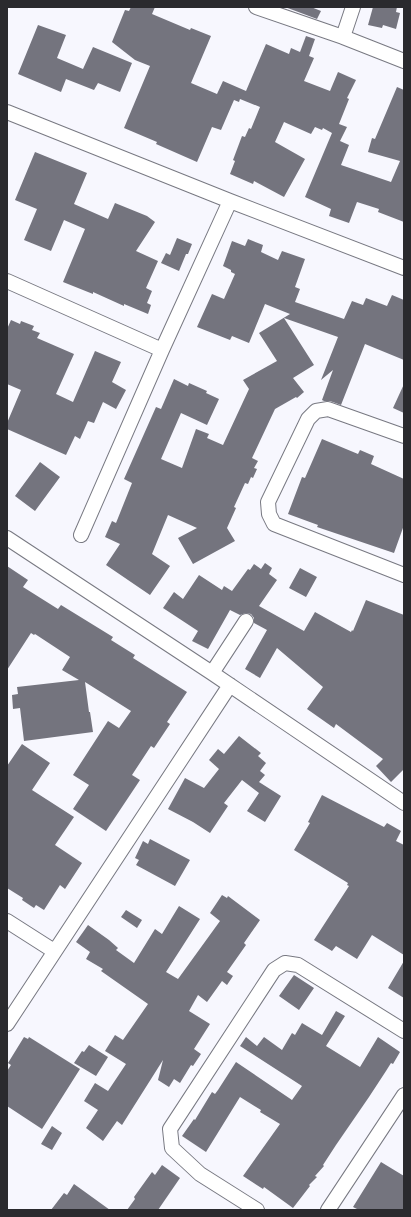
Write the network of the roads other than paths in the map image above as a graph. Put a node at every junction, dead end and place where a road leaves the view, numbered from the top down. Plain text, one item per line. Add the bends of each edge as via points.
1 (256, 7) edge
2 (353, 7) edge
3 (343, 37) junction
4 (404, 61) edge
5 (7, 112) edge
6 (230, 201) junction
7 (404, 268) edge
8 (7, 281) edge
9 (162, 350) junction
10 (404, 436) edge
11 (81, 535) dead end
12 (7, 538) edge
13 (404, 575) edge
14 (246, 620) dead end
15 (212, 673) junction
16 (230, 685) junction
17 (404, 803) edge
18 (7, 921) edge
19 (54, 951) junction
20 (7, 1024) edge
21 (404, 1031) edge
22 (404, 1095) edge
23 (257, 1210) edge
24 (328, 1210) edge

1 - 3 street
2 - 3 street
3 - 4 street
5 - 6 street
6 - 7 street
6 - 9 street
8 - 9 street
9 - 11 street
10 - 13 street via 328,409 316,411 308,419 268,502 269,514 274,524
12 - 15 street
14 - 15 street
15 - 16 street
16 - 17 street
16 - 19 street
18 - 19 street
19 - 20 street
21 - 23 street via 298,965 285,963 274,970 170,1129 172,1148 200,1174
22 - 24 street

